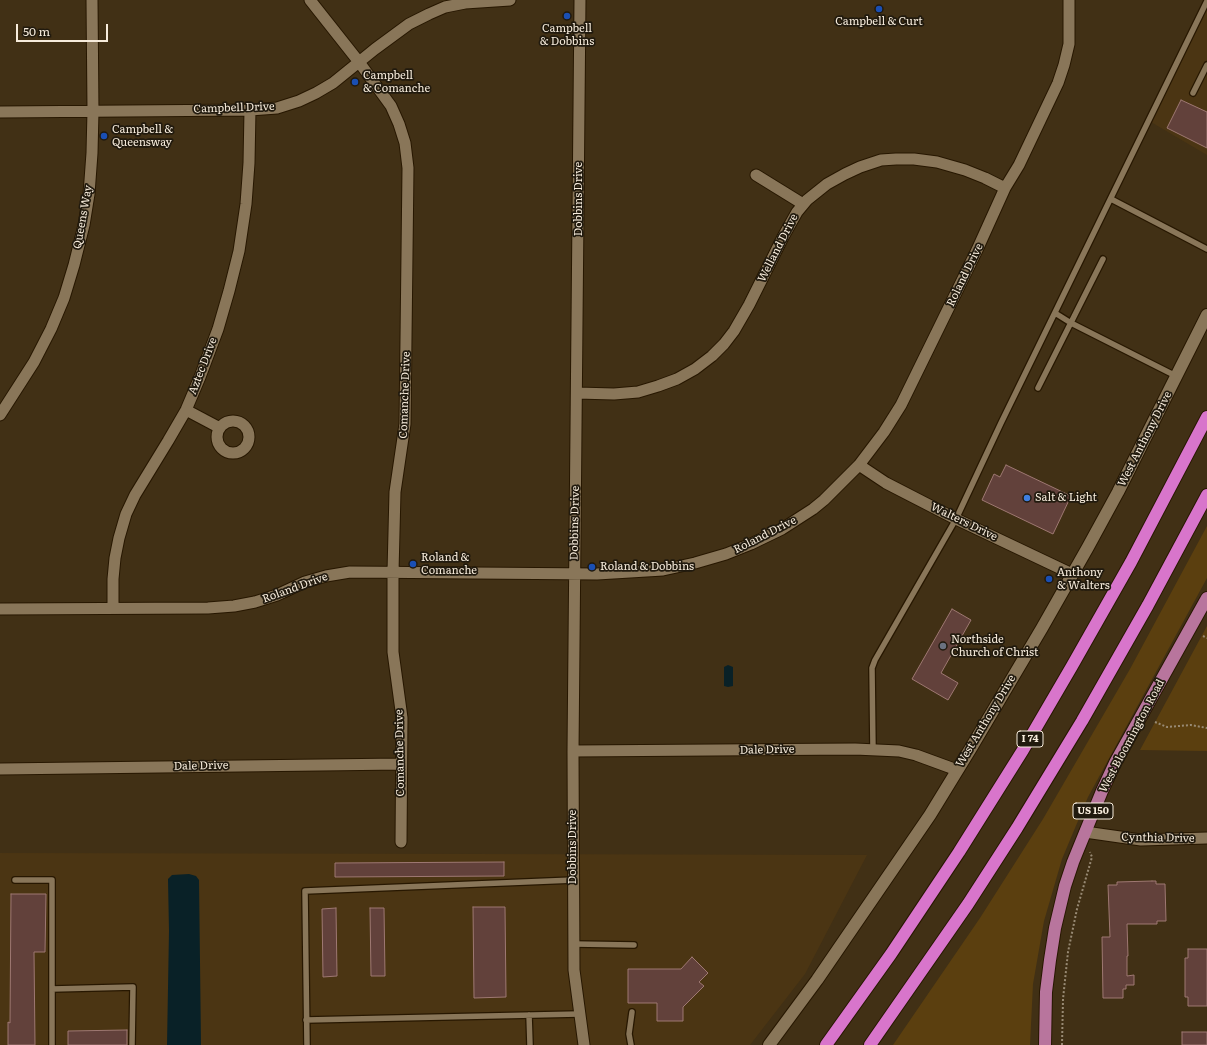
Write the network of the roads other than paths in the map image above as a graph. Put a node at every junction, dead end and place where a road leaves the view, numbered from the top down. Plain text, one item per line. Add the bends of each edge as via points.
1 (92, 0) edge
2 (310, 0) edge
3 (510, 0) edge
4 (580, 0) edge
5 (1069, 0) edge
6 (1207, 1) edge
7 (359, 62) junction
8 (1207, 65) edge
9 (1193, 93) dead end
10 (250, 110) junction
11 (93, 111) junction
12 (0, 112) edge
13 (756, 175) dead end
14 (1005, 188) junction
15 (1111, 199) junction
16 (803, 204) junction
17 (1207, 249) edge
18 (1103, 259) dead end
19 (1055, 314) junction
20 (1207, 315) edge
21 (1071, 323) junction
22 (1176, 376) junction
23 (1038, 388) dead end
24 (577, 393) junction
25 (186, 410) junction
26 (0, 415) edge
27 (1207, 417) edge
28 (220, 428) dead end
29 (859, 465) junction
30 (1207, 495) edge
31 (956, 519) junction
32 (393, 572) junction
33 (575, 574) junction
34 (1072, 574) junction
35 (1207, 598) edge
36 (113, 608) junction
37 (0, 609) edge
38 (873, 750) junction
39 (573, 751) junction
40 (401, 764) junction
41 (0, 769) edge
42 (957, 770) junction
43 (1085, 832) junction
44 (1207, 838) edge
45 (401, 842) dead end
46 (15, 880) dead end
47 (574, 880) junction
48 (574, 944) junction
49 (634, 945) dead end
50 (52, 989) junction
51 (632, 1012) dead end
52 (580, 1014) junction
53 (528, 1015) junction
54 (306, 1020) junction
55 (827, 1043) edge
56 (52, 1045) edge
57 (132, 1045) edge
58 (307, 1045) edge
59 (530, 1045) edge
60 (584, 1045) edge
61 (631, 1045) edge
62 (769, 1045) edge
63 (870, 1045) edge
64 (1045, 1045) edge

1 - 11 street, Queens Way
2 - 7 street, Comanche Drive
3 - 7 street, Campbell Drive via 445,7 409,24
4 - 24 street, Dobbins Drive
5 - 14 street, Roland Drive via 1069,44 1058,83
6 - 15 lane
7 - 10 street, Campbell Drive via 333,83 299,102 277,108
7 - 32 street, Comanche Drive via 386,97 394,112 405,143 408,168 405,424 395,492
8 - 9 lane
10 - 11 street, Campbell Drive
10 - 25 street, Aztec Drive via 246,204 230,291
11 - 12 street, Campbell Drive
11 - 26 street, Queens Way via 89,194 84,225 64,298 34,362
13 - 16 street
14 - 16 street, Welland Drive via 965,170 937,162 896,158 881,160 845,174 827,184
14 - 29 street, Roland Drive via 901,405
15 - 17 lane
15 - 19 lane
16 - 24 street, Welland Drive via 783,237 749,306 734,331 712,356 677,379 638,392
18 - 21 lane
19 - 21 lane
19 - 31 lane
20 - 22 street, West Anthony Drive
21 - 22 lane
21 - 23 lane
22 - 34 street, West Anthony Drive via 1118,492
24 - 33 street, Dobbins Drive
25 - 28 street
25 - 36 street, Aztec Drive via 126,514 115,558
27 - 55 highway, I 74 via 1131,562 1023,750 892,954
29 - 31 street, Walters Drive via 886,483
29 - 33 street, Roland Drive via 813,509 782,528 726,554 663,570
30 - 63 highway via 1086,714 1017,828 964,911
31 - 34 street, Walters Drive
31 - 38 lane via 872,668
32 - 33 street, Roland Drive
32 - 36 street, Roland Drive via 350,572 326,576 277,595 234,606
32 - 40 street, Comanche Drive via 393,652 402,718
33 - 39 street, Dobbins Drive
34 - 42 street, West Anthony Drive
35 - 43 main road, West Bloomington Road / US 150 via 1115,763
36 - 37 street, Roland Drive
38 - 39 street, Dale Drive
38 - 42 street, Dale Drive via 899,751 916,755
39 - 47 street, Dobbins Drive
40 - 41 street, Dale Drive
40 - 45 street, Comanche Drive
42 - 62 street, West Anthony Drive via 930,815 817,980
43 - 44 street, Cynthia Drive via 1141,840
43 - 64 main road, West Bloomington Road / US 150 via 1065,886 1055,928 1046,992
46 - 50 lane via 52,880
47 - 48 street, Dobbins Drive
47 - 54 lane via 306,891
48 - 49 lane
48 - 52 street, Dobbins Drive via 574,970
50 - 56 lane
50 - 57 lane via 132,987
51 - 61 lane via 629,1034
52 - 53 lane
52 - 60 street, Dobbins Drive
53 - 54 lane
53 - 59 lane
54 - 58 lane

